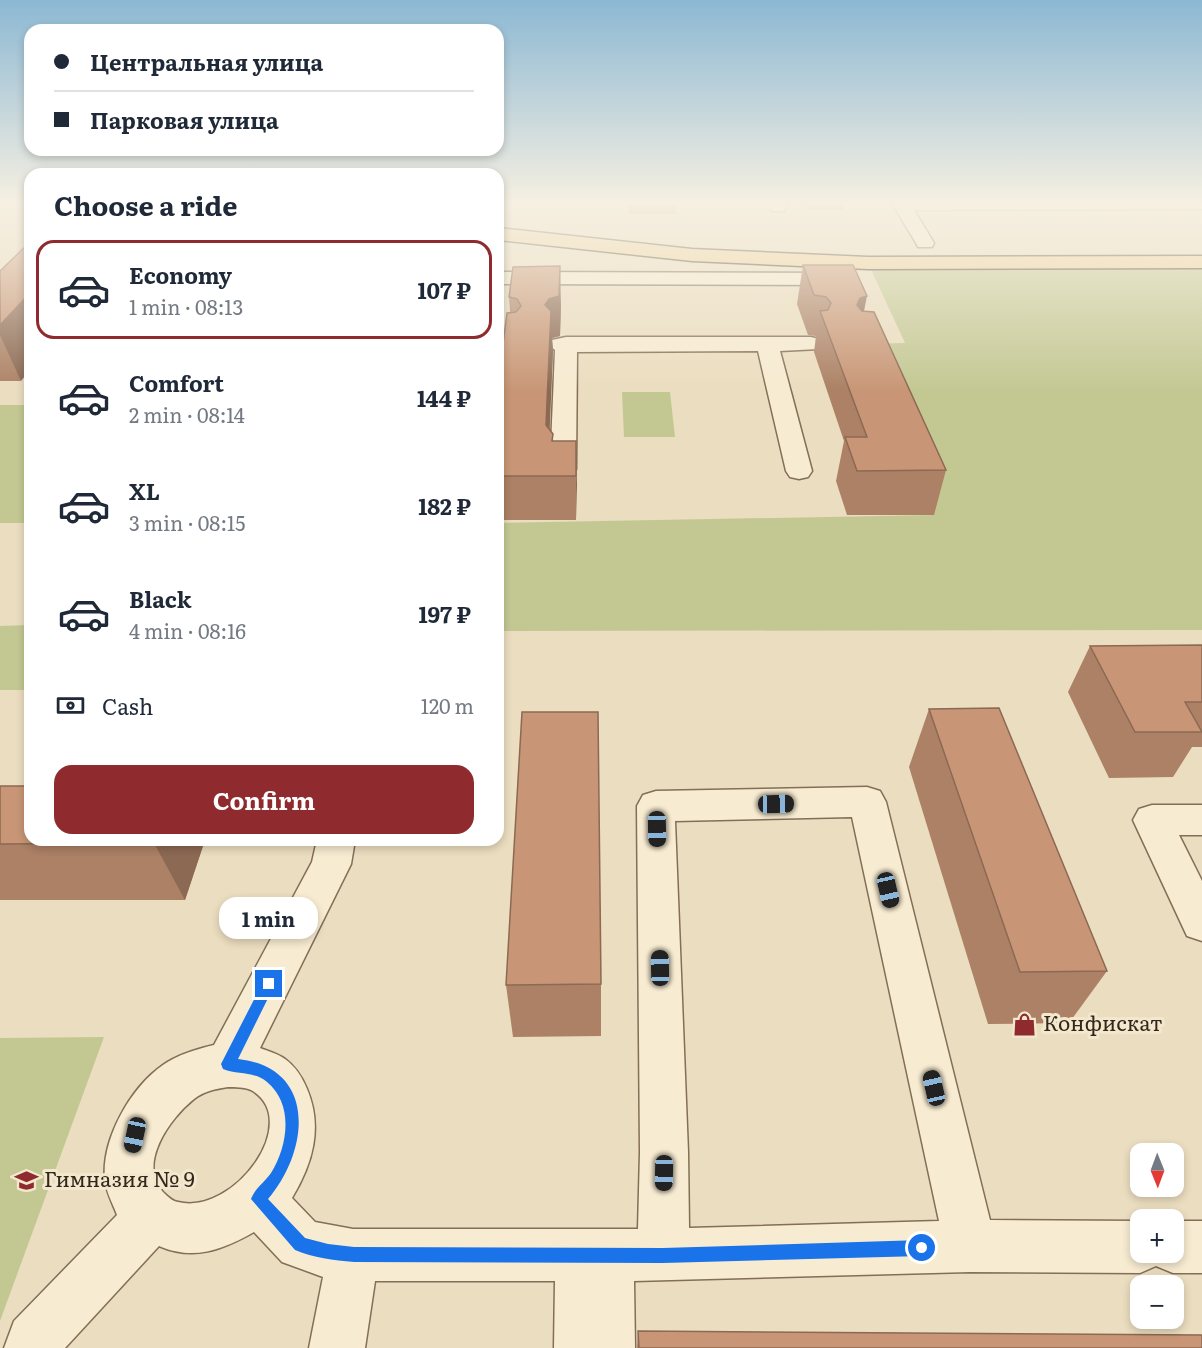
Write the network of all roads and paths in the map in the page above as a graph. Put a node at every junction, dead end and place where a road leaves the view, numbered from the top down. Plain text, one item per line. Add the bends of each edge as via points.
1 (763, 265) edge
2 (1134, 265) edge
3 (850, 277) junction
4 (504, 278) edge
5 (767, 344) junction
6 (811, 344) dead end
7 (563, 469) edge
8 (799, 471) dead end
9 (1202, 820) edge
10 (335, 846) edge
11 (1202, 923) edge
12 (228, 1064) junction
13 (258, 1199) junction
14 (151, 1217) junction
15 (970, 1246) junction
16 (1130, 1247) edge
17 (1184, 1247) edge
18 (1202, 1247) edge
19 (354, 1255) junction
20 (595, 1255) junction
21 (663, 1255) junction
22 (32, 1348) edge
23 (337, 1348) edge
24 (582, 1348) edge
25 (607, 1348) edge

1 - 3 main road
2 - 3 main road
3 - 4 street
5 - 6 street
5 - 7 street via 563,344
5 - 8 street
9 - 11 street via 1152,820
10 - 12 street via 331,864
12 - 13 street via 251,1067 272,1077 292,1109 288,1155 276,1178
12 - 14 street via 202,1070 177,1083 152,1106 135,1135 128,1166 133,1196
13 - 14 street via 232,1217 203,1228 175,1228
13 - 19 street via 300,1244
14 - 22 street via 34,1341
15 - 16 street
15 - 21 street
15 - 21 street via 867,802 656,806
17 - 18 street
19 - 20 street
19 - 23 street
20 - 21 street
20 - 24 street
20 - 25 street

